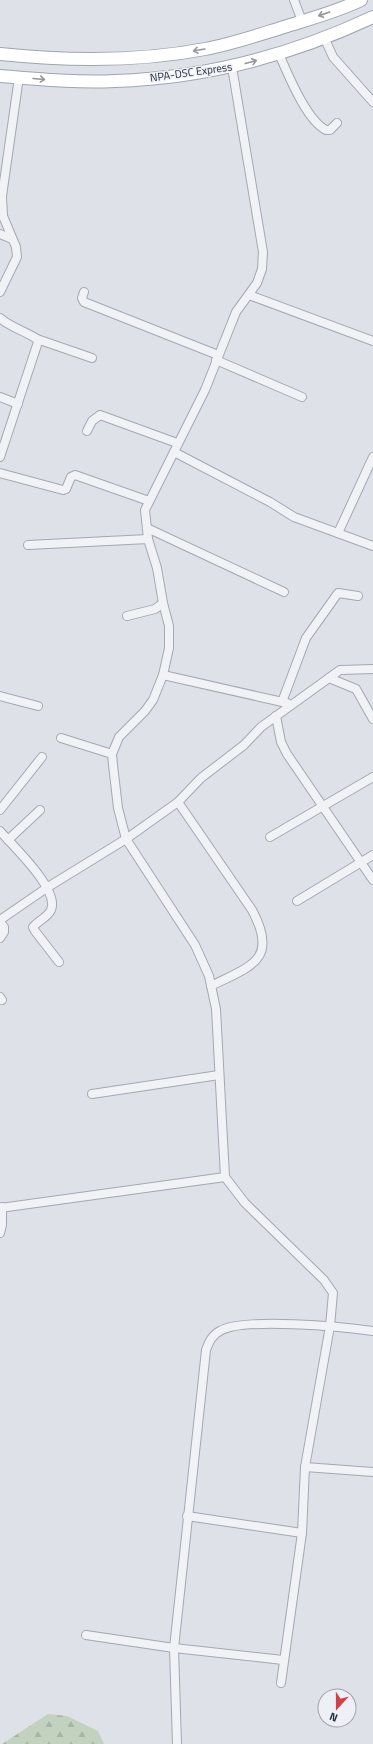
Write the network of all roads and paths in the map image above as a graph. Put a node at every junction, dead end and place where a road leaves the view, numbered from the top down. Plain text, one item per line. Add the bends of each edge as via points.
1 (294, 0) edge
2 (361, 0) edge
3 (373, 17) edge
4 (302, 22) junction
5 (324, 37) junction
6 (0, 54) edge
7 (279, 54) junction
8 (232, 67) junction
9 (0, 76) edge
10 (19, 78) junction
11 (373, 102) edge
12 (337, 123) dead end
13 (0, 234) edge
14 (12, 239) junction
15 (0, 292) edge
16 (84, 292) dead end
17 (249, 295) junction
18 (0, 318) edge
19 (37, 339) junction
20 (373, 340) edge
21 (92, 358) dead end
22 (217, 358) junction
23 (0, 397) edge
24 (302, 397) dead end
25 (18, 404) junction
26 (87, 431) dead end
27 (177, 443) junction
28 (174, 452) junction
29 (0, 456) edge
30 (373, 458) edge
31 (0, 473) edge
32 (149, 501) junction
33 (147, 528) junction
34 (338, 533) junction
35 (148, 539) junction
36 (28, 545) dead end
37 (373, 546) edge
38 (284, 592) dead end
39 (358, 596) dead end
40 (163, 603) junction
41 (127, 616) dead end
42 (373, 669) edge
43 (162, 675) junction
44 (329, 678) junction
45 (0, 696) edge
46 (282, 702) junction
47 (292, 704) junction
48 (38, 706) dead end
49 (276, 716) junction
50 (373, 719) edge
51 (61, 738) dead end
52 (112, 754) junction
53 (42, 757) dead end
54 (373, 777) edge
55 (178, 802) junction
56 (323, 805) junction
57 (0, 810) edge
58 (40, 810) dead end
59 (0, 831) edge
60 (270, 837) dead end
61 (126, 839) junction
62 (8, 840) junction
63 (373, 855) edge
64 (361, 863) junction
65 (373, 880) edge
66 (48, 887) junction
67 (297, 901) dead end
68 (0, 921) edge
69 (0, 938) edge
70 (59, 962) dead end
71 (211, 986) junction
72 (219, 1075) junction
73 (92, 1094) dead end
74 (225, 1177) junction
75 (1, 1208) edge
76 (0, 1233) edge
77 (330, 1326) junction
78 (373, 1331) edge
79 (305, 1467) junction
80 (373, 1472) edge
81 (187, 1516) junction
82 (302, 1533) junction
83 (86, 1635) dead end
84 (174, 1648) junction
85 (283, 1660) junction
86 (281, 1683) dead end
87 (177, 1744) edge

1 - 4 street
2 -> 4 main road
3 - 5 main road, NPA-DSC Express
4 -> 6 main road via 205,49 160,56 67,59
5 - 7 main road, NPA-DSC Express
5 - 11 street via 333,57
8 -> 7 main road, NPA-DSC Express
7 - 12 street via 295,91 314,119 326,130 330,130
10 -> 8 main road, NPA-DSC Express via 116,81
8 - 17 street via 263,252 260,276
9 - 10 main road, NPA-DSC Express
10 - 14 street via 2,196 3,216
13 - 14 street
14 - 15 street via 17,257
16 - 22 street via 84,302
17 - 20 street
17 - 22 street via 236,312
18 - 19 street
19 - 21 street
19 - 25 street
22 - 24 street
22 - 27 street via 205,390
23 - 25 street
25 - 29 street
26 - 27 street via 92,421 100,415
27 - 28 street
28 - 32 street
28 - 34 street via 270,502 294,518
30 - 34 street
31 - 32 street via 63,490 75,475
32 - 33 street via 145,510
33 - 35 street
33 - 38 street
34 - 37 street
35 - 36 street
35 - 40 street via 157,568
39 - 46 street via 338,593 306,638
40 - 41 street via 155,610
40 - 43 street via 169,626 169,648
42 - 44 street via 340,670
43 - 46 street
43 - 52 street via 153,700 119,737
44 - 47 street
44 - 50 street via 356,689
45 - 48 street
46 - 47 street
47 - 49 street
49 - 55 street via 201,778
49 - 56 street via 281,742
51 - 52 street
52 - 61 street via 115,787
53 - 57 street
54 - 56 street
55 - 61 street
55 - 71 street via 262,928 264,944 260,958 250,967
56 - 60 street
56 - 64 street
58 - 62 street
59 - 62 street
61 - 66 street
61 - 71 street via 196,945
62 - 66 street
63 - 64 street
64 - 65 street
64 - 67 street
66 - 68 street
66 - 70 street via 52,909 47,917 33,927 34,932
68 - 69 street via 4,928
71 - 72 street via 216,1009
72 - 73 street
72 - 74 street
74 - 75 street
74 - 77 street via 245,1203 324,1280 333,1292
75 - 76 street
77 - 78 street
77 - 79 street
77 - 81 street via 235,1326 220,1330 209,1340
79 - 80 street
79 - 82 street
81 - 82 street
81 - 84 street
82 - 85 street
83 - 84 street
84 - 85 street
84 - 87 street
85 - 86 street

